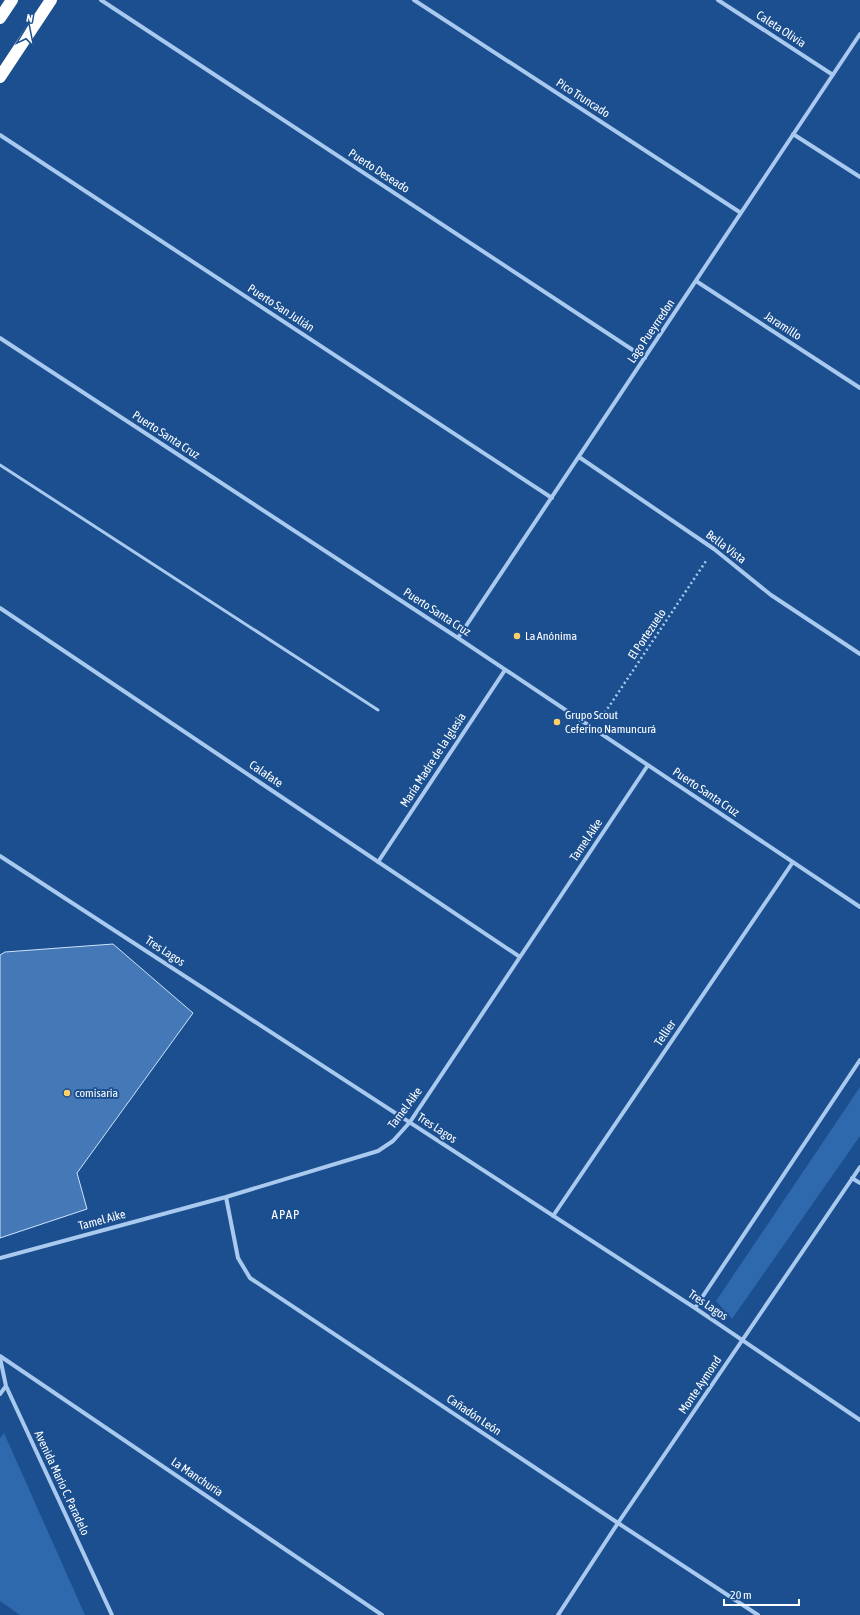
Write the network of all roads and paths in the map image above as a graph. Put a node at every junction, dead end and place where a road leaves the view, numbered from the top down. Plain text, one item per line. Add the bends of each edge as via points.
1 (12, 0) edge
2 (51, 0) edge
3 (101, 0) edge
4 (414, 0) edge
5 (718, 0) edge
6 (0, 18) edge
7 (860, 34) edge
8 (833, 75) junction
9 (0, 77) edge
10 (793, 134) junction
11 (0, 135) edge
12 (860, 178) edge
13 (741, 213) junction
14 (696, 281) junction
15 (0, 338) edge
16 (645, 358) junction
17 (860, 388) edge
18 (579, 457) junction
19 (0, 466) edge
20 (552, 498) junction
21 (714, 548) junction
22 (0, 608) edge
23 (458, 638) junction
24 (860, 654) edge
25 (505, 670) junction
26 (378, 710) dead end
27 (594, 729) junction
28 (648, 765) junction
29 (0, 856) edge
30 (378, 862) junction
31 (793, 862) junction
32 (860, 907) edge
33 (520, 957) junction
34 (860, 1060) edge
35 (410, 1122) junction
36 (860, 1167) edge
37 (852, 1178) junction
38 (860, 1183) edge
39 (226, 1197) junction
40 (553, 1216) junction
41 (0, 1258) edge
42 (695, 1308) junction
43 (743, 1341) junction
44 (0, 1357) edge
45 (6, 1386) junction
46 (0, 1394) edge
47 (860, 1420) edge
48 (618, 1523) junction
49 (112, 1615) edge
50 (382, 1615) edge
51 (558, 1615) edge
52 (758, 1615) edge

1 - 6 highway
2 - 9 highway
3 - 16 street, Puerto Deseado
4 - 13 street, Pico Truncado
5 - 8 street, Caleta Olivia
7 - 8 street, Lago Pueyrredon
8 - 10 street, Lago Pueyrredon
10 - 12 street
10 - 13 street, Lago Pueyrredon
11 - 20 street, Puerto San Julián
13 - 14 street, Lago Pueyrredon
14 - 16 street, Lago Pueyrredon
14 - 17 street, Jaramillo
15 - 23 street, Puerto Santa Cruz
16 - 18 street, Lago Pueyrredon
18 - 20 street, Lago Pueyrredon
18 - 21 street, Bella Vista
19 - 26 lane
20 - 23 street, Lago Pueyrredon
21 - 24 street, Bella Vista via 771,595
21 - 27 path, El Portezuelo
22 - 30 street, Calafate
23 - 25 street, Puerto Santa Cruz
25 - 27 street, Puerto Santa Cruz
25 - 30 street, María Madre de la Iglesia
27 - 28 street, Puerto Santa Cruz
28 - 31 street, Puerto Santa Cruz
28 - 33 street, Tamel Aike
29 - 35 street, Tres Lagos
30 - 33 street, Calafate
31 - 32 street, Puerto Santa Cruz
31 - 40 street, Tellier
33 - 35 street, Tamel Aike
34 - 42 street
35 - 39 street, Tamel Aike via 393,1141 378,1151
35 - 40 street, Tres Lagos
36 - 37 street, Monte Aymond
37 - 38 street
37 - 43 street, Monte Aymond
39 - 41 street, Tamel Aike
39 - 48 street, Cañadón León via 238,1258 250,1278
40 - 42 street, Tres Lagos
42 - 43 street, Tres Lagos
43 - 47 street, Tres Lagos
43 - 48 street, Monte Aymond
44 - 45 street, Avenida Mario C. Paradelo
44 - 50 street, La Manchuria
45 - 46 street
45 - 49 street, Avenida Mario C. Paradelo
48 - 51 street, Monte Aymond
48 - 52 street, Cañadón León

